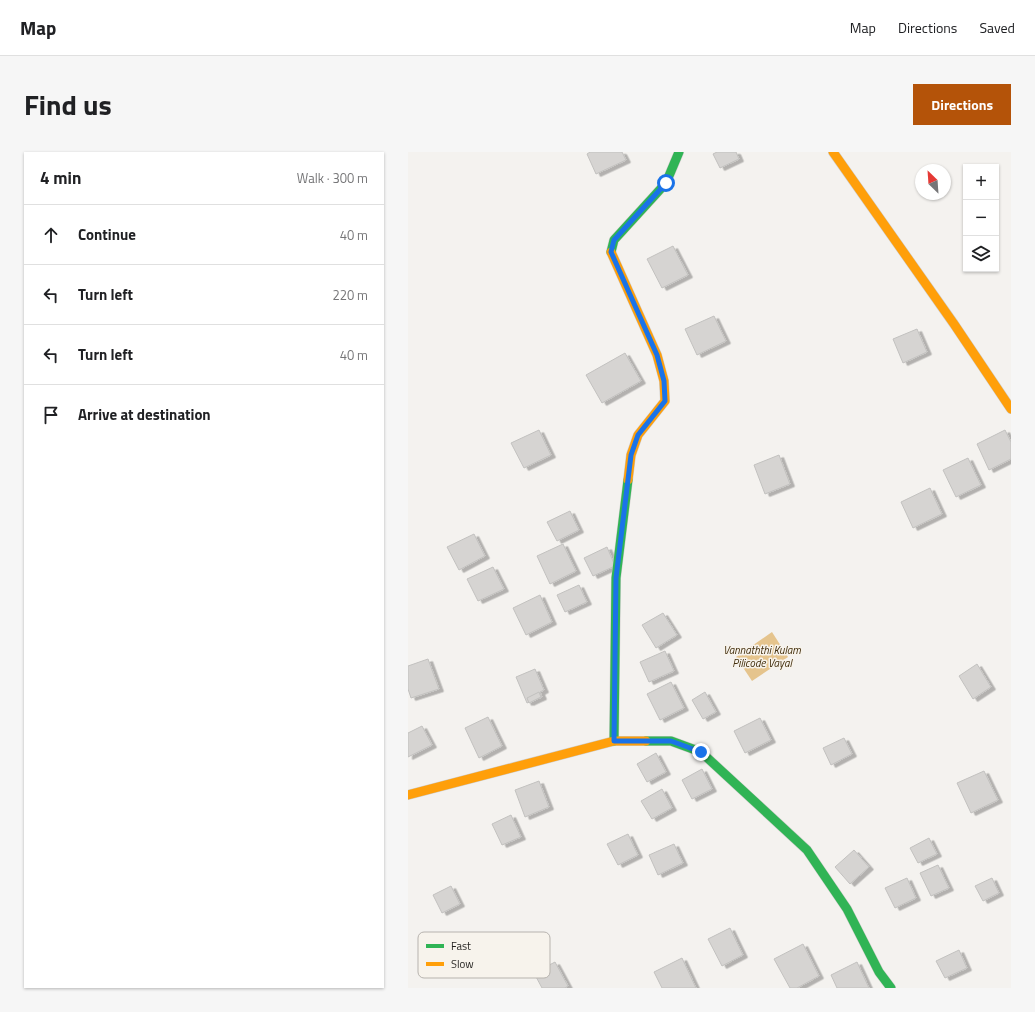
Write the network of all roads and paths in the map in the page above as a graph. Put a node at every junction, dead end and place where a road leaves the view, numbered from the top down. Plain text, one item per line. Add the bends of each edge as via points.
1 (679, 152) edge
2 (833, 152) edge
3 (1011, 410) edge
4 (614, 741) junction
5 (408, 796) edge
6 (891, 988) edge

1 - 4 street via 666,183 614,240 611,252 657,355 664,381 665,401 638,435 631,455 616,578
2 - 3 street
4 - 5 street
4 - 6 street via 671,741 701,752 717,766 807,850 847,909 879,972

